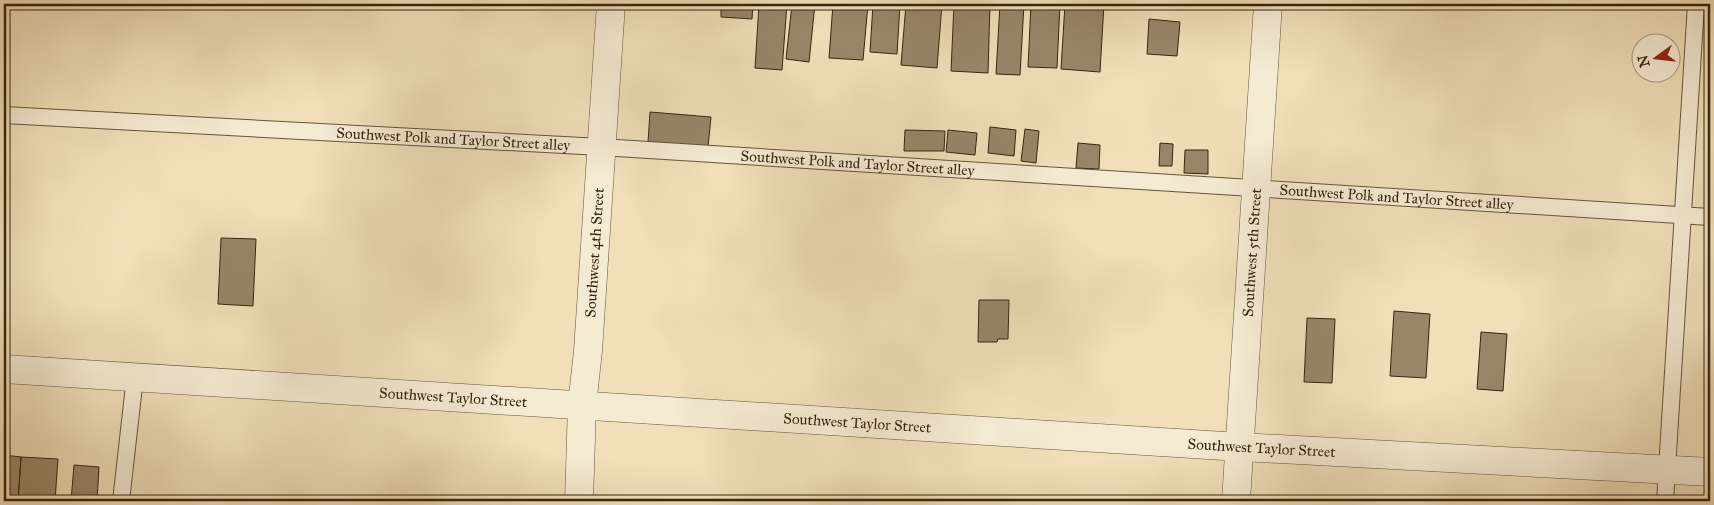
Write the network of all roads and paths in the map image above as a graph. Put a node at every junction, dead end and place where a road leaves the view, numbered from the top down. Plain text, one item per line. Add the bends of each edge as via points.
1 (611, 4) edge
2 (1268, 4) edge
3 (1696, 4) edge
4 (4, 115) edge
5 (601, 147) junction
6 (1256, 189) junction
7 (1683, 216) junction
8 (1710, 217) edge
9 (4, 369) edge
10 (135, 377) junction
11 (582, 405) junction
12 (1240, 447) junction
13 (1667, 470) junction
14 (1710, 472) edge
15 (121, 501) edge
16 (579, 501) edge
17 (1236, 501) edge
18 (1665, 501) edge

1 - 5 street, Southwest 4th Street
2 - 6 street, Southwest 5th Street
3 - 7 lane
4 - 5 lane, Southwest Polk and Taylor Street alley
5 - 6 lane, Southwest Polk and Taylor Street alley
5 - 11 street, Southwest 4th Street
6 - 7 lane, Southwest Polk and Taylor Street alley
6 - 12 street, Southwest 5th Street
7 - 8 lane, Southwest Polk and Taylor Street alley
7 - 13 lane
9 - 10 street, Southwest Taylor Street
10 - 11 street, Southwest Taylor Street
10 - 15 lane
11 - 12 street, Southwest Taylor Street
11 - 16 street, Southwest 4th Street
12 - 13 street, Southwest Taylor Street
12 - 17 street, Southwest 5th Street
13 - 14 street, Southwest Taylor Street
13 - 18 lane

